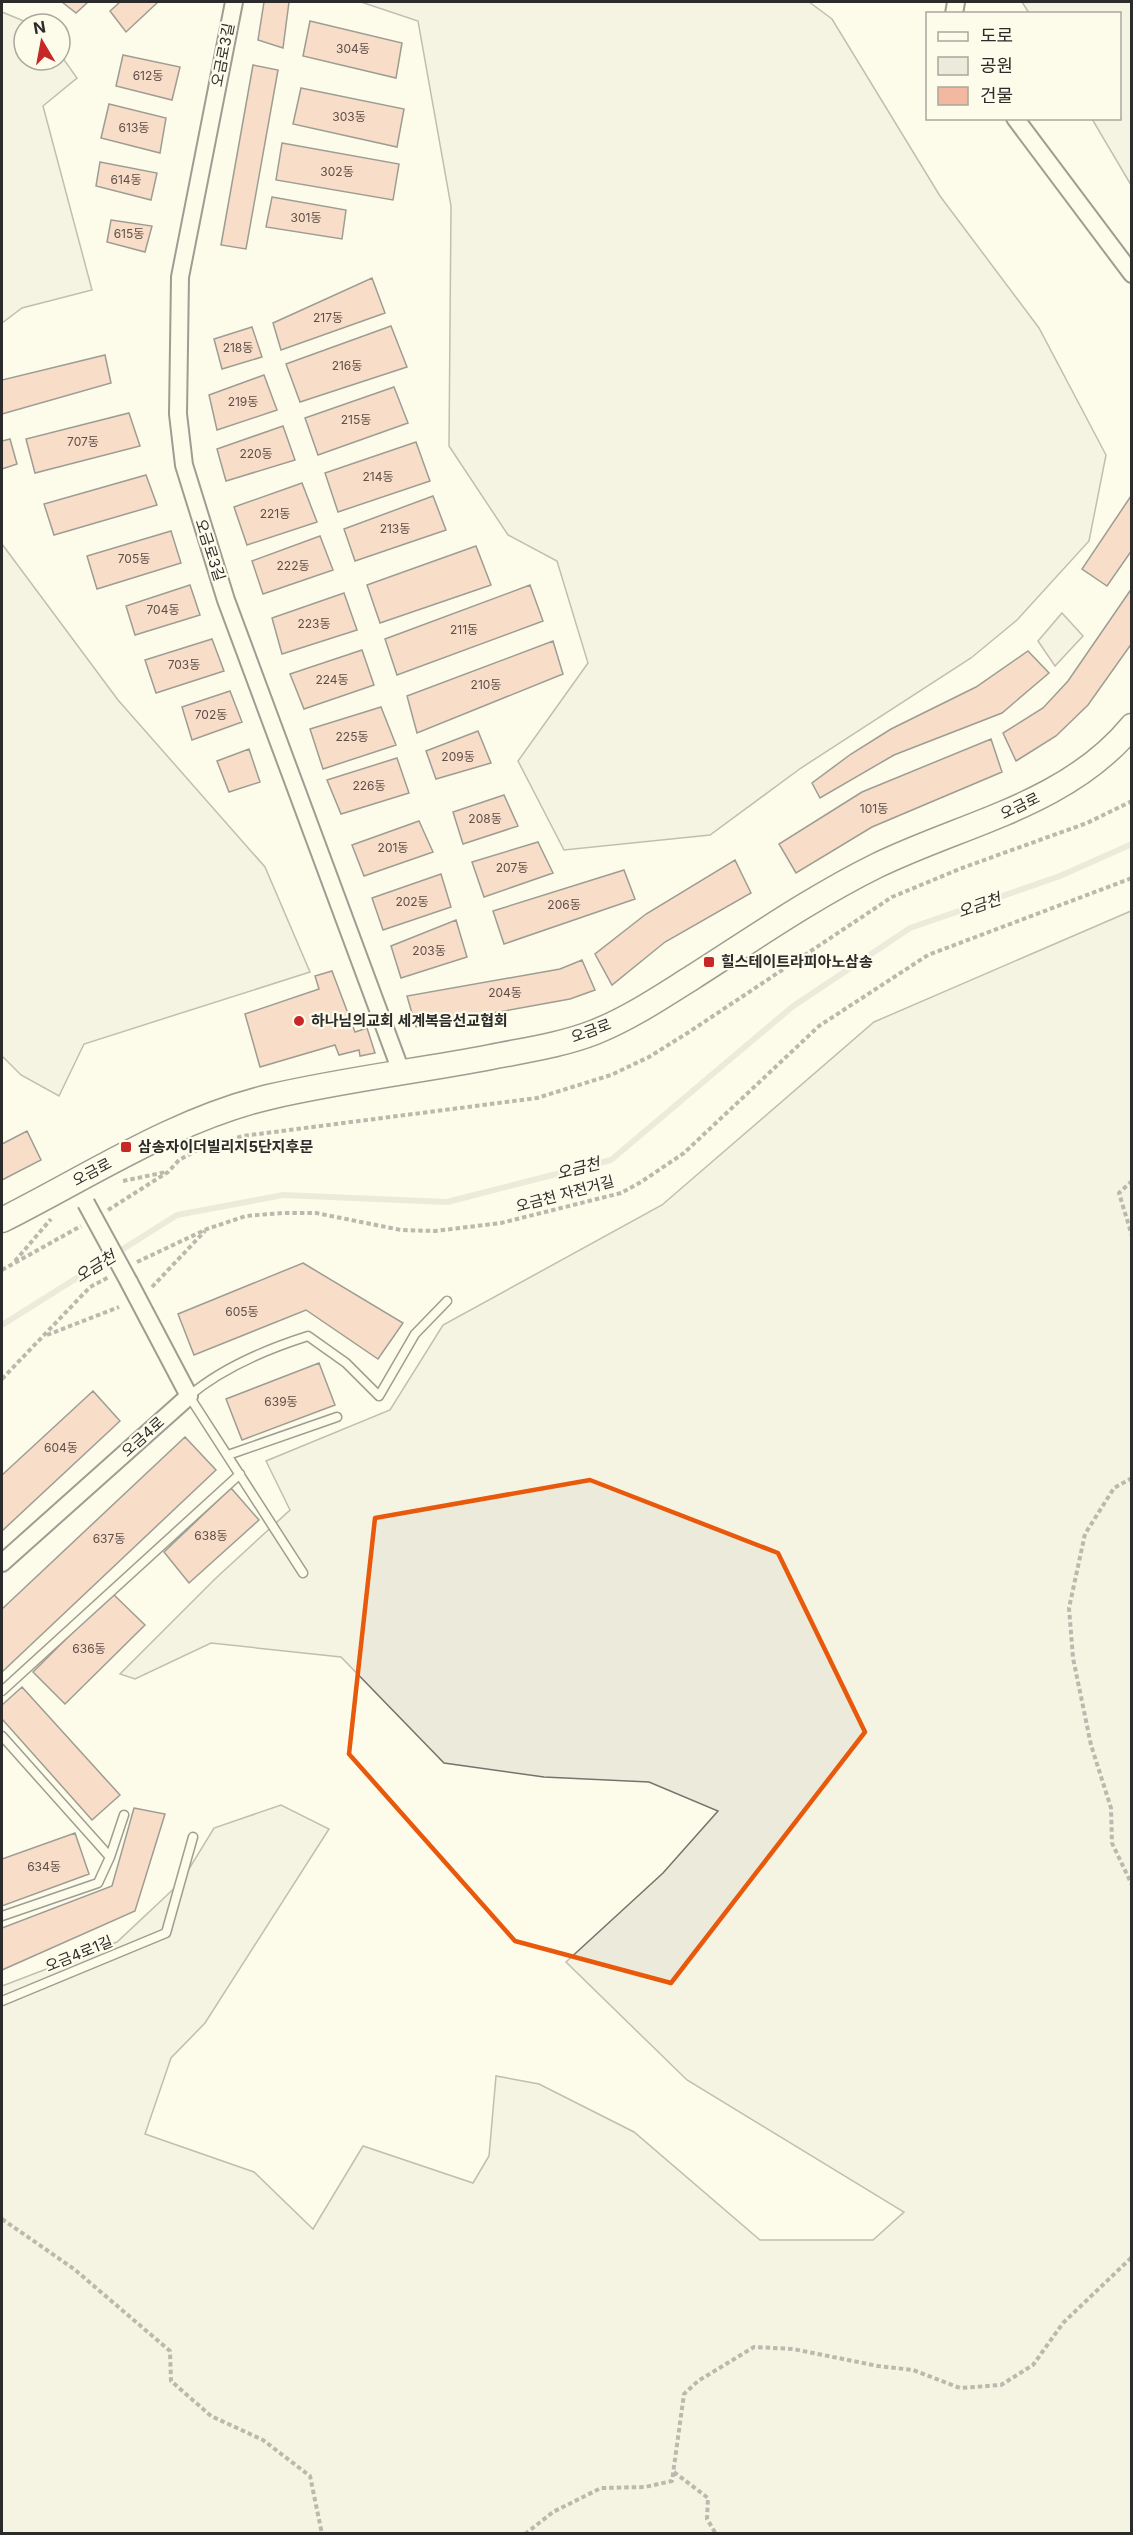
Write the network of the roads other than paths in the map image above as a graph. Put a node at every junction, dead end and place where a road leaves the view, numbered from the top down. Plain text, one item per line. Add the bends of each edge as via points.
1 (234, 2) edge
2 (1016, 120) edge
3 (1131, 274) edge
4 (1131, 726) edge
5 (402, 1074) junction
6 (75, 1182) junction
7 (2, 1220) edge
8 (447, 1301) dead end
9 (189, 1396) junction
10 (337, 1417) dead end
11 (228, 1455) junction
12 (240, 1474) junction
13 (2, 1563) edge
14 (303, 1573) dead end
15 (2, 1691) edge
16 (2, 1736) edge
17 (124, 1815) dead end
18 (193, 1837) dead end
19 (110, 1857) junction
20 (2, 1916) edge
21 (2, 2001) edge

1 - 5 street, 오금로3길 via 180,277 178,414 184,465 226,600
2 - 3 street
4 - 5 street, 오금로 via 1114,748 1077,776 1015,810 876,866 766,930 637,1013 593,1033 541,1048
5 - 6 street, 오금로 via 267,1097 176,1130
6 - 7 street, 오금로
6 - 9 street, bridge
8 - 9 lane via 415,1334 379,1396 346,1363 308,1336 274,1347 201,1385
9 - 11 lane
9 - 13 street, 오금4로
10 - 11 lane
11 - 12 lane
12 - 14 lane
12 - 15 lane
16 - 19 lane
17 - 19 lane
18 - 21 lane, 오금4로1길 via 166,1933
19 - 20 lane via 98,1883

